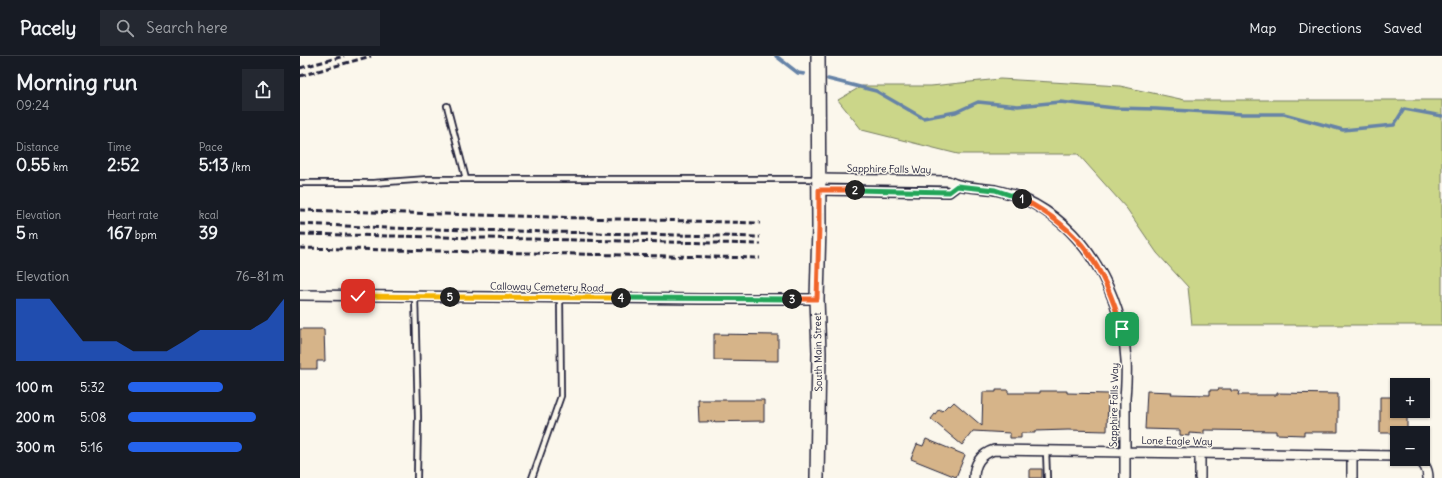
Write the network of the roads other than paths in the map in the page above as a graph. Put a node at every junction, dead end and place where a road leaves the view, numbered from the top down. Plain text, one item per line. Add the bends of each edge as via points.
1 (818, 56) edge
2 (446, 106) dead end
3 (466, 178) junction
4 (300, 183) edge
5 (819, 184) junction
6 (300, 295) edge
7 (415, 296) junction
8 (560, 298) junction
9 (817, 299) junction
10 (1046, 450) junction
11 (1125, 452) junction
12 (1200, 452) junction
13 (1352, 455) junction
14 (1390, 456) edge
15 (1425, 466) edge
16 (417, 478) edge
17 (532, 478) edge
18 (817, 478) edge
19 (974, 478) edge
20 (1047, 478) edge
21 (1125, 478) edge
22 (1200, 478) edge
23 (1352, 478) edge
24 (1428, 478) edge

1 - 5 street, South Main Street
2 - 3 lane
3 - 4 lane via 428,178 373,183
3 - 5 lane
5 - 9 street, South Main Street
5 - 11 street, Sapphire Falls Way via 949,192 957,186 995,190 1023,199 1046,211 1067,228 1086,249 1102,274 1122,329 1126,360
6 - 7 street, Calloway Cemetery Road
7 - 8 street, Calloway Cemetery Road
7 - 16 lane
8 - 9 street, Calloway Cemetery Road
8 - 17 lane via 561,396
9 - 18 street, South Main Street
10 - 11 street, Lone Eagle Way
10 - 19 street, Lone Eagle Way via 986,452 976,465
10 - 20 lane
11 - 12 street, Lone Eagle Way
11 - 21 street, Sapphire Falls Way
12 - 13 street, Lone Eagle Way
12 - 22 street
13 - 14 street, Lone Eagle Way
13 - 23 street
15 - 24 street

